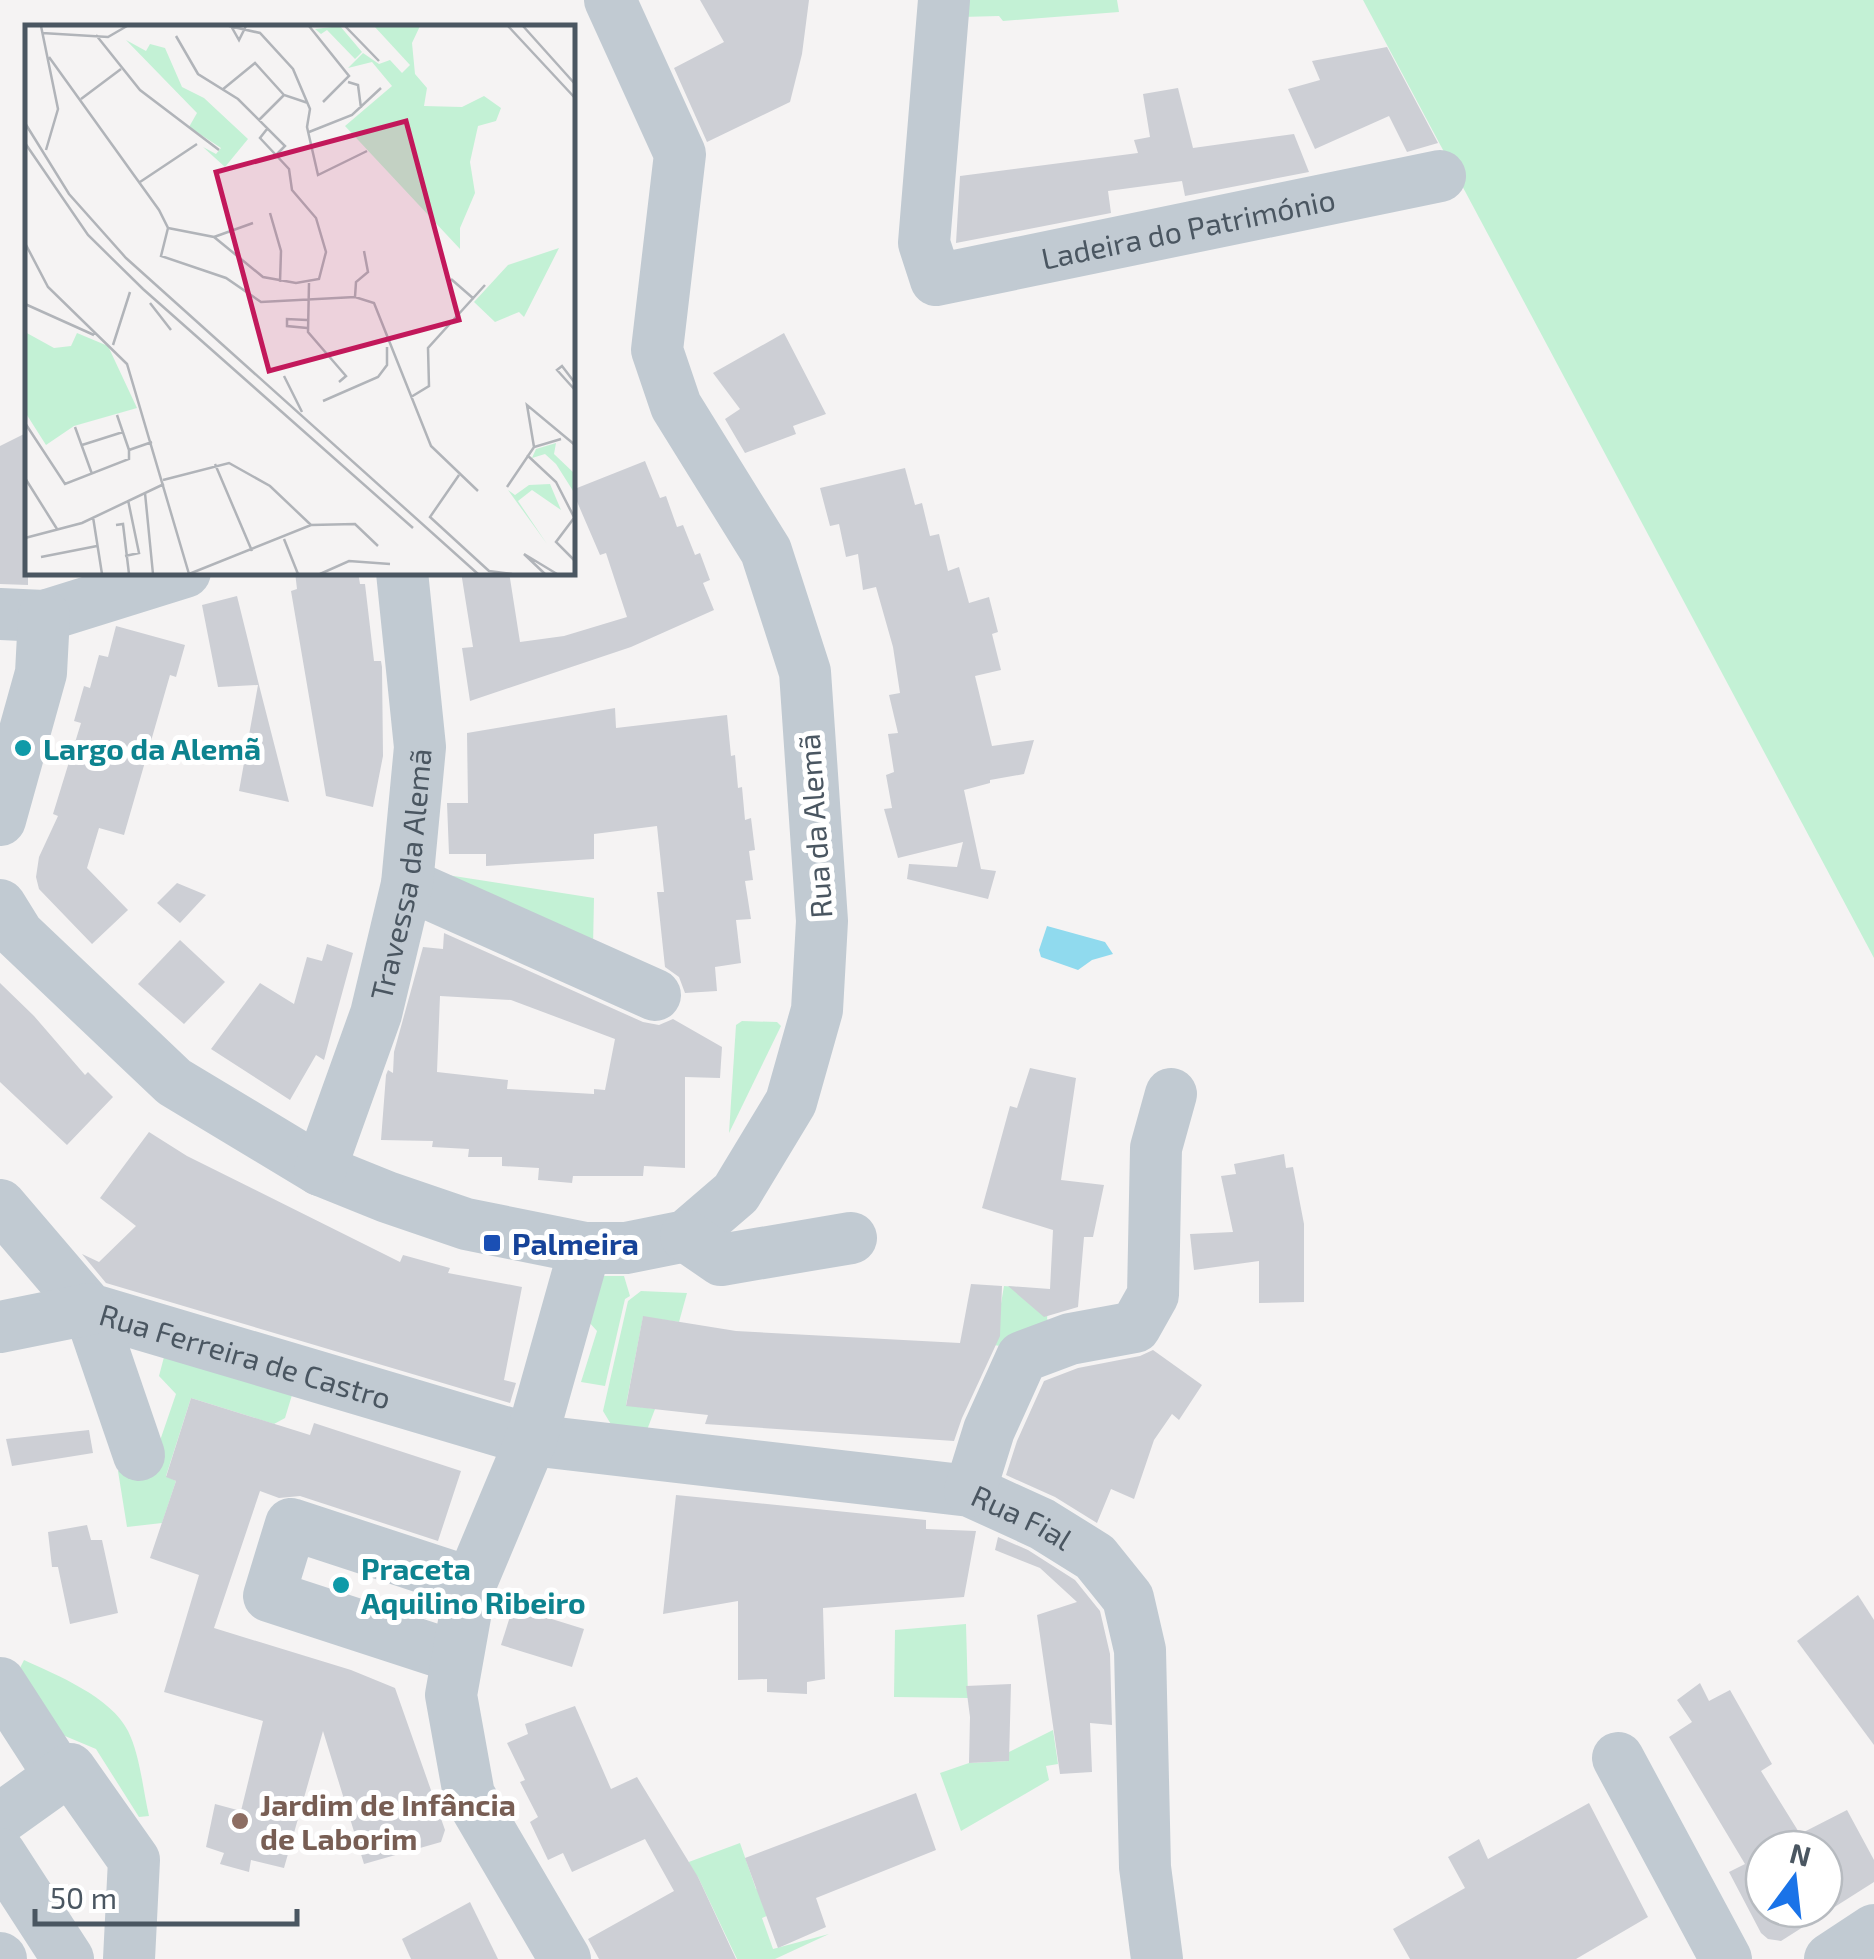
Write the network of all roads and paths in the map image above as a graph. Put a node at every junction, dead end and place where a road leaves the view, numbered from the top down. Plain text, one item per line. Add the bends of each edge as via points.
1 (610, 0) edge
2 (944, 0) edge
3 (1440, 176) dead end
4 (174, 575) edge
5 (402, 575) edge
6 (22, 615) edge
7 (0, 820) edge
8 (407, 884) junction
9 (0, 906) edge
10 (655, 995) dead end
11 (1172, 1094) dead end
12 (320, 1170) junction
13 (0, 1205) edge
14 (686, 1236) junction
15 (851, 1238) dead end
16 (585, 1248) junction
17 (89, 1309) junction
18 (0, 1327) edge
19 (532, 1440) junction
20 (139, 1454) dead end
21 (970, 1491) junction
22 (471, 1583) junction
23 (456, 1656) junction
24 (0, 1683) edge
25 (1618, 1758) dead end
26 (60, 1776) junction
27 (0, 1819) edge
28 (0, 1854) edge
29 (1874, 1930) edge
30 (68, 1959) edge
31 (128, 1959) edge
32 (566, 1959) edge
33 (1156, 1959) edge
34 (1726, 1959) edge
35 (1830, 1959) edge

1 - 14 street, Rua da Alemã via 680,154 657,350 676,406 766,551 804,672 822,921 817,1010 791,1102 736,1193
2 - 3 street, Ladeira do Património via 924,242 936,280
4 - 6 street
5 - 8 street, Travessa da Alemã via 420,747
6 - 7 street via 41,672
8 - 10 street
8 - 12 street, Travessa da Alemã via 376,1014
9 - 12 street, Rua da Alemã via 18,934 174,1082
11 - 21 street via 1156,1148 1154,1294 1135,1327 1070,1339 1022,1357
12 - 16 street, Rua da Alemã via 466,1224
13 - 17 street, Rua Ferreira de Castro
14 - 15 street via 721,1260
14 - 16 street, Rua da Alemã
16 - 19 street
17 - 18 street
17 - 19 street, Rua Ferreira de Castro
17 - 20 street
19 - 21 street, Rua Fial
19 - 22 street
21 - 33 street, Rua Fial via 1094,1557 1128,1598 1140,1650 1145,1866
22 - 23 street
22 - 23 street via 291,1524 269,1596
23 - 32 street via 451,1695 469,1795
24 - 26 street
25 - 34 street
26 - 27 street
26 - 31 street via 70,1768 134,1860
28 - 30 street
29 - 35 street

